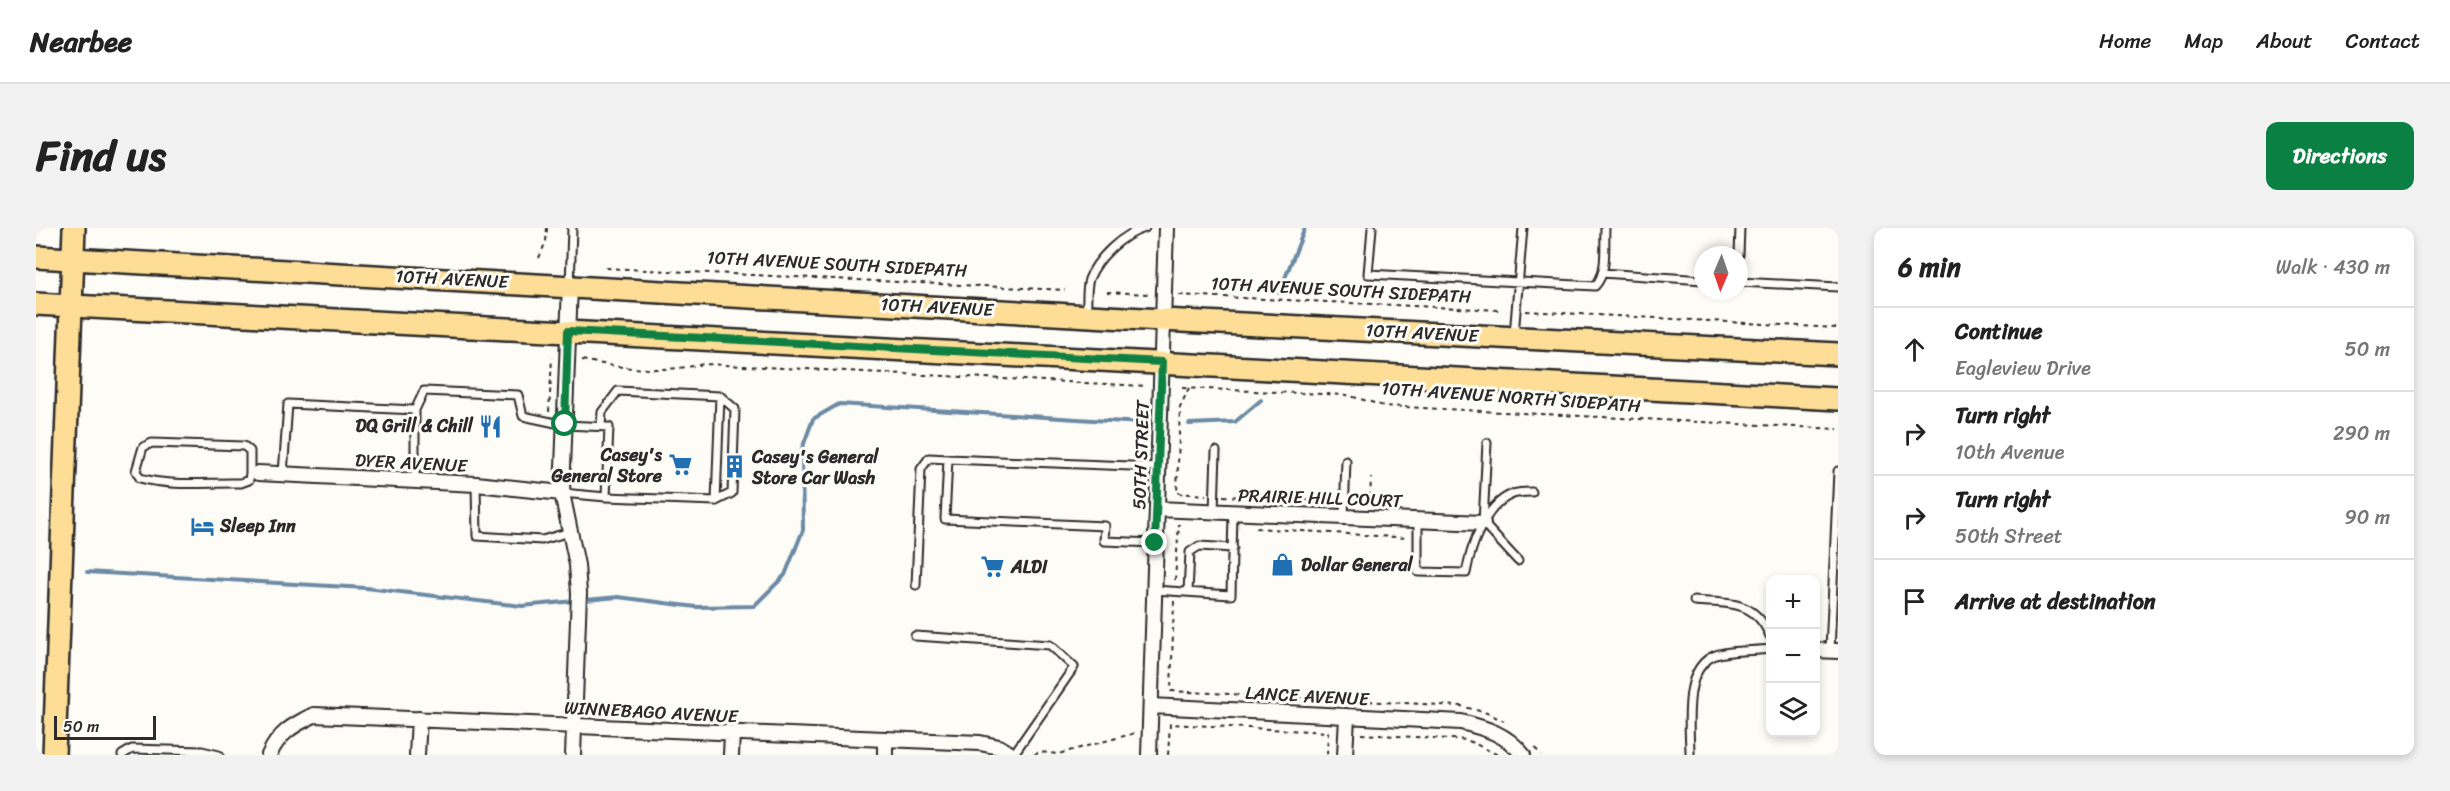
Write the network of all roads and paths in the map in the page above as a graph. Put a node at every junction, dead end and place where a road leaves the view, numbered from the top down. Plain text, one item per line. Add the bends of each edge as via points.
1 (74, 228) edge
2 (547, 228) edge
3 (572, 228) edge
4 (1145, 228) edge
5 (1166, 228) edge
6 (1372, 228) edge
7 (1523, 228) edge
8 (1605, 228) edge
9 (1740, 228) edge
10 (1739, 246) edge
11 (36, 257) edge
12 (539, 258) dead end
13 (73, 259) junction
14 (606, 268) dead end
15 (1602, 273) junction
16 (1694, 279) edge
17 (1518, 282) junction
18 (1748, 282) edge
19 (570, 285) junction
20 (1838, 287) edge
21 (1065, 290) dead end
22 (1107, 292) dead end
23 (1149, 294) dead end
24 (1179, 295) dead end
25 (36, 304) edge
26 (72, 306) junction
27 (1500, 310) dead end
28 (1524, 311) dead end
29 (1087, 316) junction
30 (1162, 320) junction
31 (1838, 328) edge
32 (568, 331) junction
33 (1514, 337) junction
34 (1838, 354) edge
35 (552, 358) dead end
36 (582, 360) dead end
37 (1162, 362) junction
38 (1146, 386) dead end
39 (1182, 388) dead end
40 (1189, 388) junction
41 (720, 396) junction
42 (1838, 399) edge
43 (416, 410) junction
44 (549, 421) junction
45 (565, 424) junction
46 (601, 426) junction
47 (1838, 429) edge
48 (1487, 443) dead end
49 (1216, 451) dead end
50 (948, 459) junction
51 (1346, 462) dead end
52 (1157, 467) junction
53 (1838, 471) edge
54 (254, 473) junction
55 (283, 474) junction
56 (1371, 478) dead end
57 (415, 481) junction
58 (476, 484) junction
59 (1532, 492) dead end
60 (562, 493) junction
61 (1215, 495) junction
62 (606, 496) junction
63 (716, 501) junction
64 (1345, 502) junction
65 (1156, 509) junction
66 (1214, 512) junction
67 (1344, 517) junction
68 (1233, 520) junction
69 (1418, 520) junction
70 (1483, 523) junction
71 (1188, 525) dead end
72 (570, 532) junction
73 (1155, 543) junction
74 (1416, 546) junction
75 (1233, 548) junction
76 (1518, 561) dead end
77 (916, 585) dead end
78 (1154, 590) junction
79 (1174, 591) junction
80 (1188, 592) junction
81 (1694, 601) dead end
82 (1768, 629) edge
83 (915, 636) dead end
84 (1766, 649) edge
85 (1828, 651) edge
86 (1150, 706) junction
87 (1347, 717) junction
88 (419, 719) junction
89 (1510, 724) dead end
90 (574, 725) junction
91 (1135, 733) dead end
92 (732, 734) junction
93 (1361, 734) dead end
94 (885, 739) junction
95 (1527, 749) edge
96 (54, 755) edge
97 (122, 755) edge
98 (219, 755) edge
99 (269, 755) edge
100 (417, 755) edge
101 (573, 755) edge
102 (731, 755) edge
103 (885, 755) edge
104 (1012, 755) edge
105 (1034, 755) edge
106 (1149, 755) edge
107 (1168, 755) edge
108 (1327, 755) edge
109 (1345, 755) edge
110 (1498, 755) edge
111 (1541, 755) edge
112 (1690, 755) edge

1 - 13 main road
2 - 12 path
3 - 19 lane
4 - 29 lane via 1130,232 1094,270 1089,281
5 - 30 street, 50TH STREET
6 - 17 lane via 1368,274
7 - 17 lane
8 - 15 lane
9 - 10 lane
11 - 13 main road, 10TH AVENUE
13 - 19 main road, 10TH AVENUE
13 - 26 main road
14 - 21 path, 10TH AVENUE SOUTH SIDEPATH
15 - 16 lane
15 - 17 lane via 1595,286
17 - 33 lane
18 - 20 lane
19 - 29 main road, 10TH AVENUE
19 - 32 street
22 - 23 path
24 - 27 path, 10TH AVENUE SOUTH SIDEPATH
25 - 26 main road
26 - 32 main road
26 - 96 main road
28 - 31 path
29 - 30 main road, 10TH AVENUE
30 - 33 main road, 10TH AVENUE
30 - 37 street, 50TH STREET
32 - 37 main road
32 - 45 street
33 - 34 main road, 10TH AVENUE
35 - 44 path
36 - 38 path via 618,368 674,371 704,364
37 - 42 main road
37 - 52 street, 50TH STREET
39 - 40 path, 10TH AVENUE NORTH SIDEPATH
40 - 47 path, 10TH AVENUE NORTH SIDEPATH via 1347,395 1384,406
40 - 61 path via 1180,407 1178,493
41 - 46 lane via 618,391 602,412
41 - 63 lane
41 - 63 lane via 735,409 732,494
43 - 44 lane via 424,391 518,395 524,416
43 - 55 lane via 288,404
43 - 57 lane
44 - 45 lane
45 - 46 lane
45 - 60 street
46 - 62 lane via 609,426
48 - 70 lane
49 - 61 lane
50 - 52 lane
50 - 73 lane via 945,519 1105,526 1104,541
50 - 77 lane via 929,458 921,469
51 - 64 lane
52 - 65 street, 50TH STREET
53 - 85 lane
54 - 54 lane via 250,451 243,446 152,443 143,447 136,471 147,480 182,482 241,483
54 - 55 street, DYER AVENUE
55 - 57 street, DYER AVENUE
56 - 64 path via 1370,500
57 - 58 street, DYER AVENUE
58 - 60 street, DYER AVENUE
58 - 72 lane via 477,536 542,540
59 - 70 lane via 1514,493 1501,501
60 - 62 lane
60 - 72 street
61 - 64 path
61 - 66 lane
62 - 63 lane
64 - 67 lane
65 - 66 street, PRAIRIE HILL COURT
65 - 73 street, 50TH STREET
66 - 68 street, PRAIRIE HILL COURT
67 - 68 street, PRAIRIE HILL COURT
67 - 69 street, PRAIRIE HILL COURT
68 - 74 path via 1410,538 1410,546
68 - 75 lane
69 - 70 street, PRAIRIE HILL COURT
69 - 74 lane
70 - 74 lane via 1466,573 1418,572
70 - 76 lane
71 - 79 path via 1177,524
72 - 90 street via 579,593
73 - 78 street, 50TH STREET
75 - 80 lane via 1199,546 1190,552
75 - 80 lane via 1231,594
78 - 79 lane
78 - 86 street, 50TH STREET
79 - 80 lane
79 - 89 path via 1171,691 1461,706 1487,712
81 - 82 lane via 1746,606
83 - 104 lane via 1050,645 1074,667
84 - 112 lane via 1722,653 1697,672 1690,687
86 - 87 street, LANCE AVENUE
86 - 106 street, 50TH STREET
87 - 95 street, LANCE AVENUE via 1461,722 1499,734
87 - 109 street
88 - 90 street, WINNEBAGO AVENUE
88 - 99 street, WINNEBAGO AVENUE via 314,715 288,727
88 - 100 street
90 - 92 street, WINNEBAGO AVENUE
90 - 101 street
91 - 105 path via 1058,754
92 - 94 street, WINNEBAGO AVENUE
92 - 102 street
93 - 110 path via 1467,740
94 - 103 street
94 - 104 street, WINNEBAGO AVENUE via 980,743
95 - 111 path
97 - 98 lane via 132,750 202,751
107 - 108 path via 1170,723 1328,732

